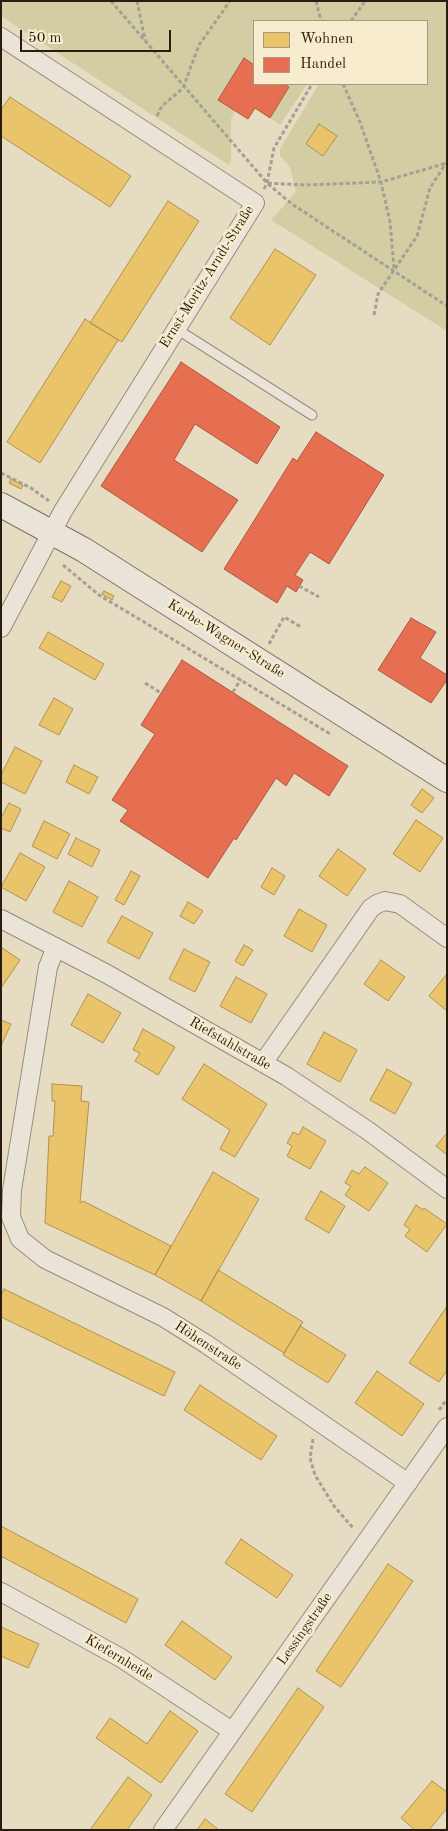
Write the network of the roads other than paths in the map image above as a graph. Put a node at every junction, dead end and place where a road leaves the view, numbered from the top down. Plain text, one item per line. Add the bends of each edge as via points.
1 (1, 37) edge
2 (175, 328) junction
3 (312, 415) dead end
4 (1, 505) edge
5 (47, 541) junction
6 (1, 628) edge
7 (447, 780) edge
8 (1, 919) edge
9 (447, 938) edge
10 (56, 947) junction
11 (264, 1063) junction
12 (447, 1189) edge
13 (6, 1217) edge
14 (447, 1427) edge
15 (408, 1482) junction
16 (1, 1592) edge
17 (232, 1731) junction
18 (163, 1830) edge

1 - 2 street, Ernst-Moritz-Arndt-Straße via 255,203
2 - 3 lane
2 - 5 street, Ernst-Moritz-Arndt-Straße
4 - 5 street, Karbe-Wagner-Straße
5 - 6 street, Ernst-Moritz-Arndt-Straße
5 - 7 street, Karbe-Wagner-Straße via 84,550
8 - 10 street, Riefstahlstraße
9 - 11 street via 400,904 385,901 377,904 359,924
10 - 11 street, Riefstahlstraße
10 - 13 street, Höhenstraße via 48,967
11 - 12 street, Riefstahlstraße via 367,1130
13 - 15 street, Höhenstraße via 20,1239 34,1252 163,1317
14 - 15 street, Lessingstraße
15 - 17 street, Lessingstraße
16 - 17 street, Kiefernheide via 121,1658
17 - 18 street, Lessingstraße

